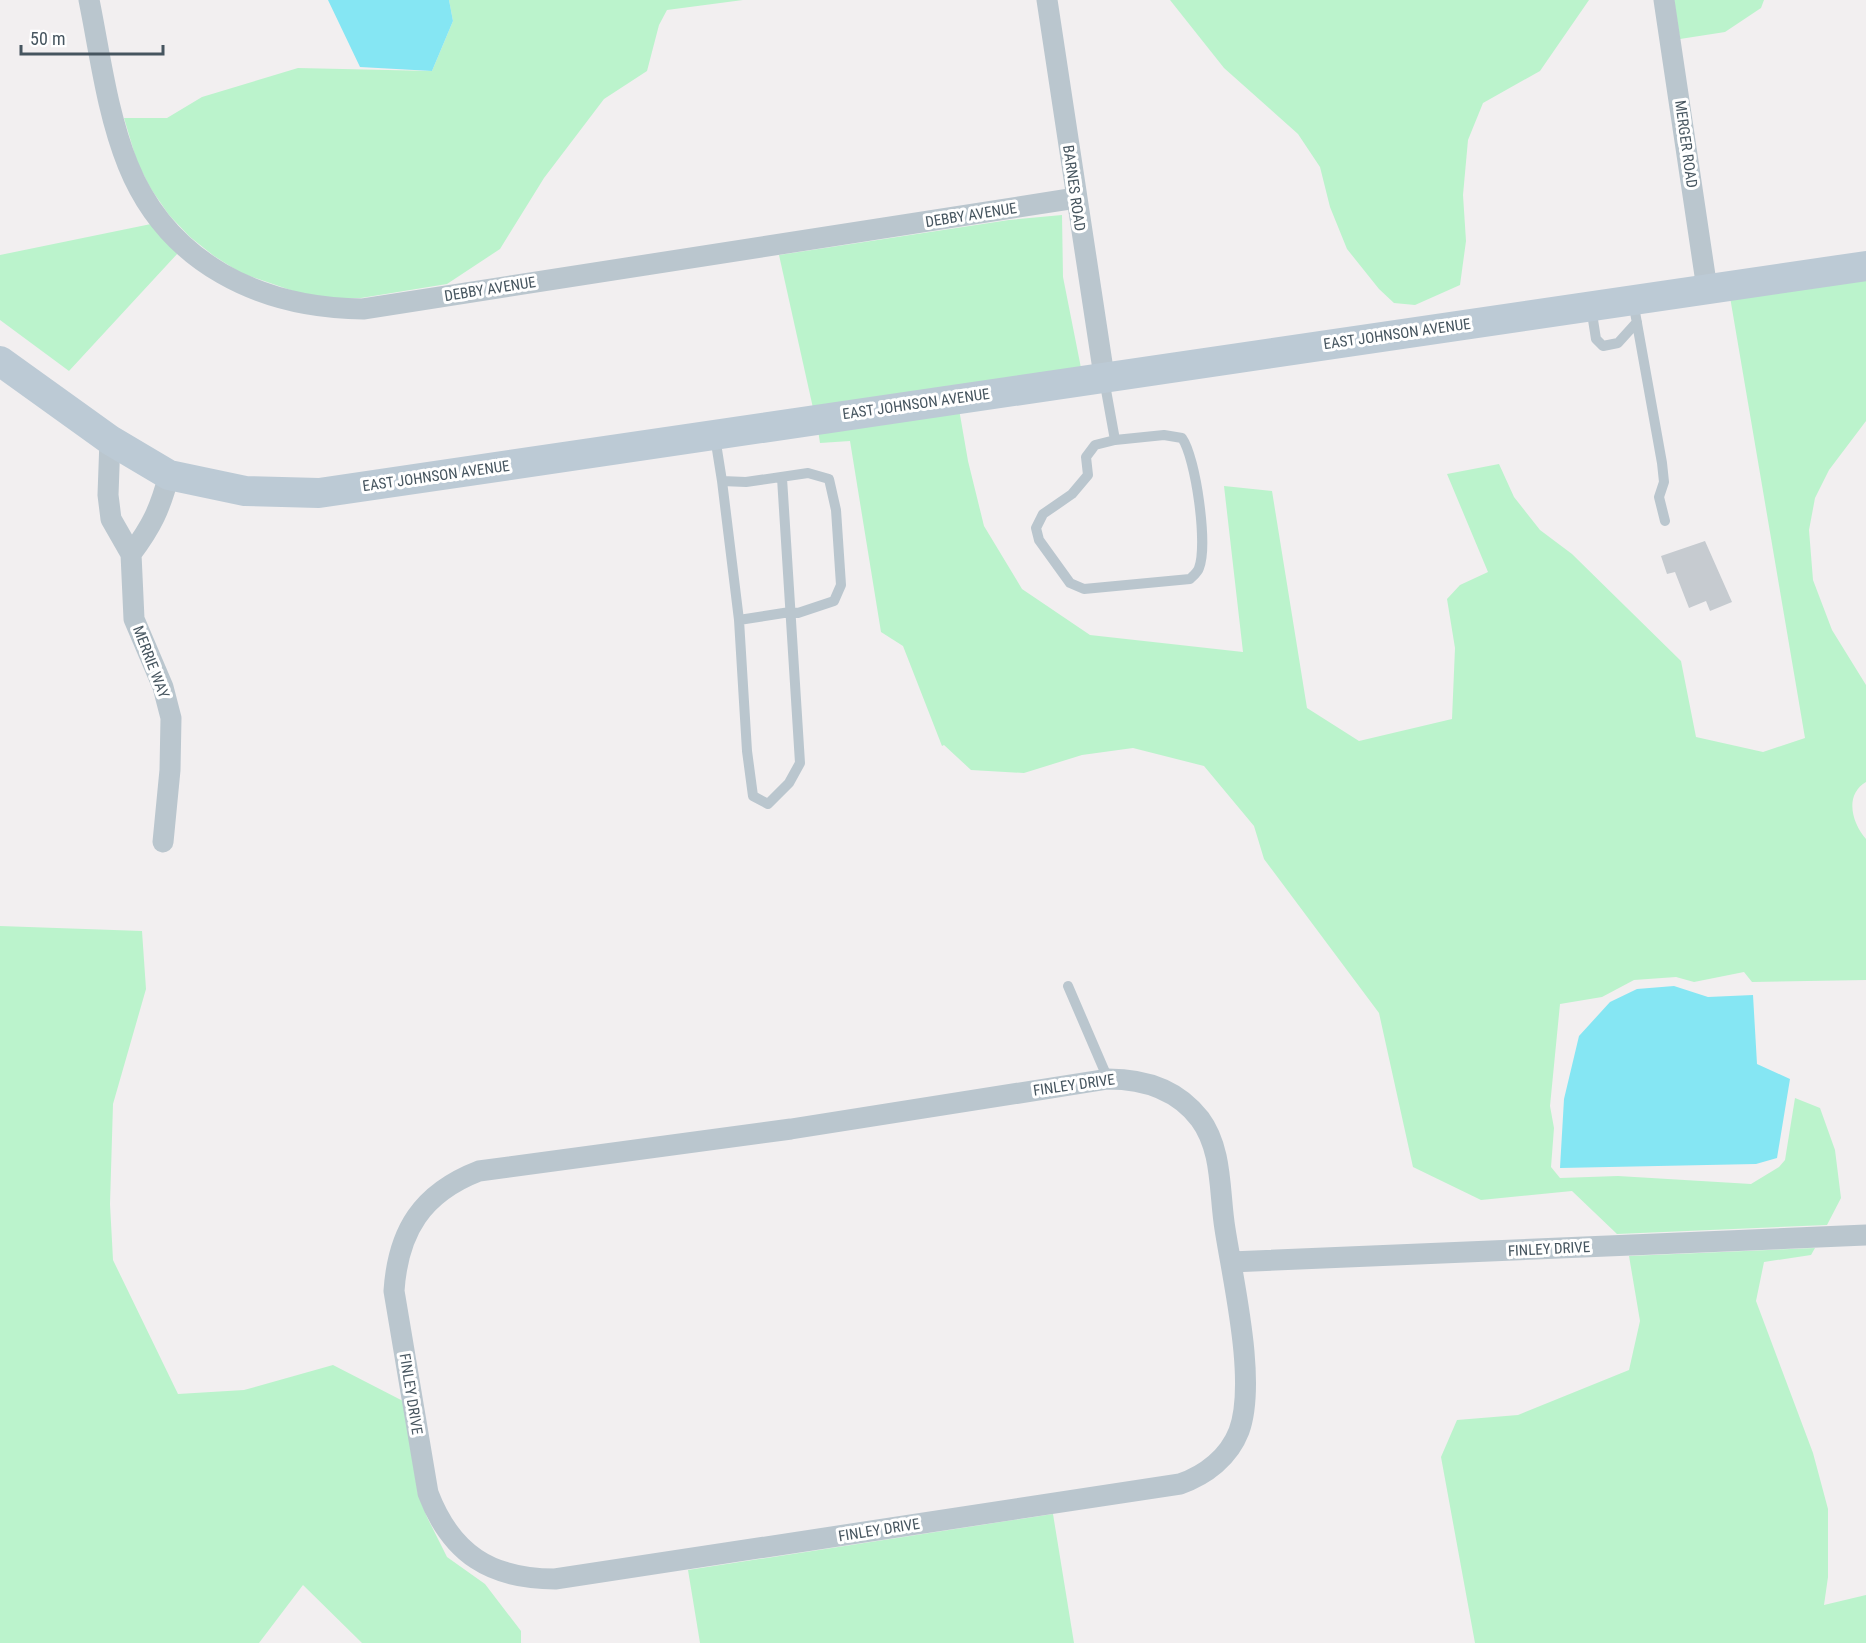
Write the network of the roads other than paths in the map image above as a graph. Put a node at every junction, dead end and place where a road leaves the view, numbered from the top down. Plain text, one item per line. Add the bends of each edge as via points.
1 (89, 0) edge
2 (1047, 0) edge
3 (1664, 0) edge
4 (1076, 198) junction
5 (1866, 266) edge
6 (1707, 289) junction
7 (1591, 306) junction
8 (1635, 311) junction
9 (0, 361) edge
10 (1104, 376) junction
11 (714, 434) junction
12 (110, 440) junction
13 (1115, 440) junction
14 (169, 475) junction
15 (782, 478) junction
16 (722, 481) junction
17 (1665, 521) dead end
18 (131, 554) junction
19 (790, 612) junction
20 (739, 620) junction
21 (163, 842) dead end
22 (1068, 986) dead end
23 (1108, 1078) junction
24 (1866, 1234) edge
25 (1231, 1262) junction

1 - 4 street, DEBBY AVENUE via 118,136 143,195 184,246 209,266 257,291 298,304 363,309
2 - 4 street, BARNES ROAD
3 - 6 street, MERGER ROAD
4 - 10 street, BARNES ROAD
5 - 6 main road, EAST JOHNSON AVENUE
6 - 8 main road, EAST JOHNSON AVENUE
7 - 8 main road, EAST JOHNSON AVENUE
7 - 8 lane via 1596,339 1603,346 1618,343
7 - 10 main road, EAST JOHNSON AVENUE
8 - 17 lane via 1662,463 1664,482 1659,497
9 - 12 main road, EAST JOHNSON AVENUE
10 - 11 main road, EAST JOHNSON AVENUE
10 - 13 lane
11 - 14 main road, EAST JOHNSON AVENUE via 319,493 245,491
11 - 16 lane
12 - 14 main road, EAST JOHNSON AVENUE
12 - 18 street, MERRIE WAY via 111,519
13 - 13 lane via 1095,445 1086,457 1088,475 1072,494 1043,514 1036,528 1039,540 1070,583 1084,590 1190,579 1199,569 1202,539 1189,448 1182,438 1164,435
14 - 18 street via 160,511
15 - 16 lane
15 - 19 lane
15 - 19 lane via 808,473 830,479 841,585 834,601
16 - 20 lane
18 - 21 street, MERRIE WAY via 134,619 163,687 171,718
19 - 20 lane
19 - 20 lane via 800,763 789,783 768,804 753,796
22 - 23 lane
23 - 25 street, FINLEY DRIVE via 1155,1085 1185,1103 1200,1119 1215,1152
23 - 25 street, FINLEY DRIVE via 791,1129 479,1171 440,1191 406,1233 396,1263 394,1291 428,1493 449,1535 487,1566 511,1576 555,1579 1193,1480 1222,1458 1239,1432 1244,1414 1238,1300
24 - 25 street, FINLEY DRIVE

